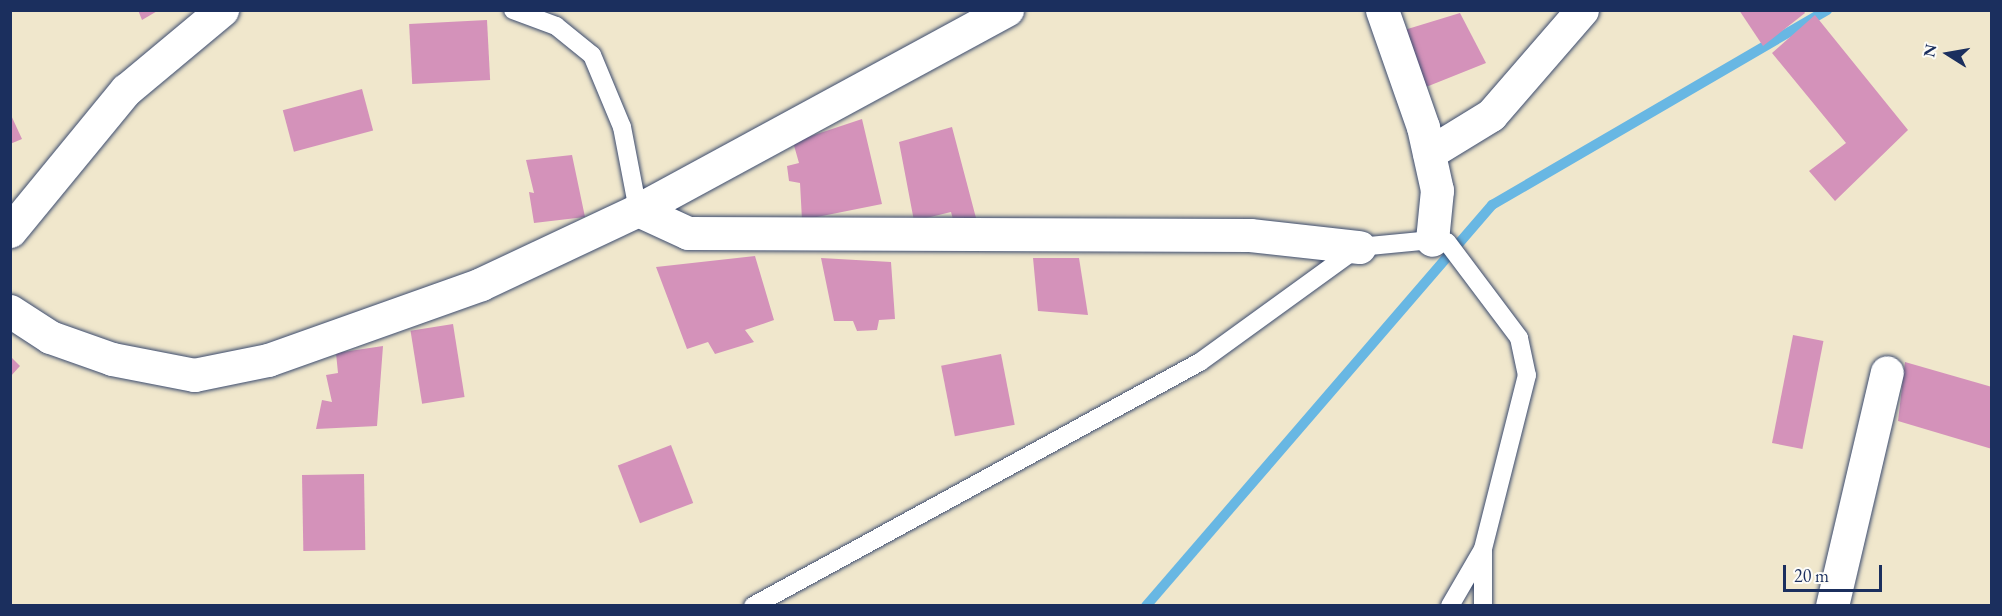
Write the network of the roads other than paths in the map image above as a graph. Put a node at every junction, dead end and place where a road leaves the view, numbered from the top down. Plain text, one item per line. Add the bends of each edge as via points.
1 (222, 10) edge
2 (513, 10) edge
3 (1007, 10) edge
4 (1382, 10) edge
5 (1582, 10) edge
6 (1429, 153) junction
7 (638, 210) junction
8 (10, 231) edge
9 (1432, 240) junction
10 (1359, 247) junction
11 (10, 311) edge
12 (1887, 372) dead end
13 (1483, 549) junction
14 (753, 606) edge
15 (1450, 606) edge
16 (1483, 606) edge
17 (1832, 606) edge

1 - 8 street via 126,90
2 - 7 lane via 556,26 592,55 622,127
3 - 7 street
4 - 6 street
5 - 6 street via 1491,115
6 - 9 street via 1437,190
7 - 10 street via 688,233 1250,235
7 - 11 street via 481,284 268,360 194,375 112,359 50,337
9 - 10 lane
9 - 13 lane via 1447,242 1519,338 1527,375
10 - 14 lane via 1200,362
12 - 17 street
13 - 15 lane
13 - 16 lane

